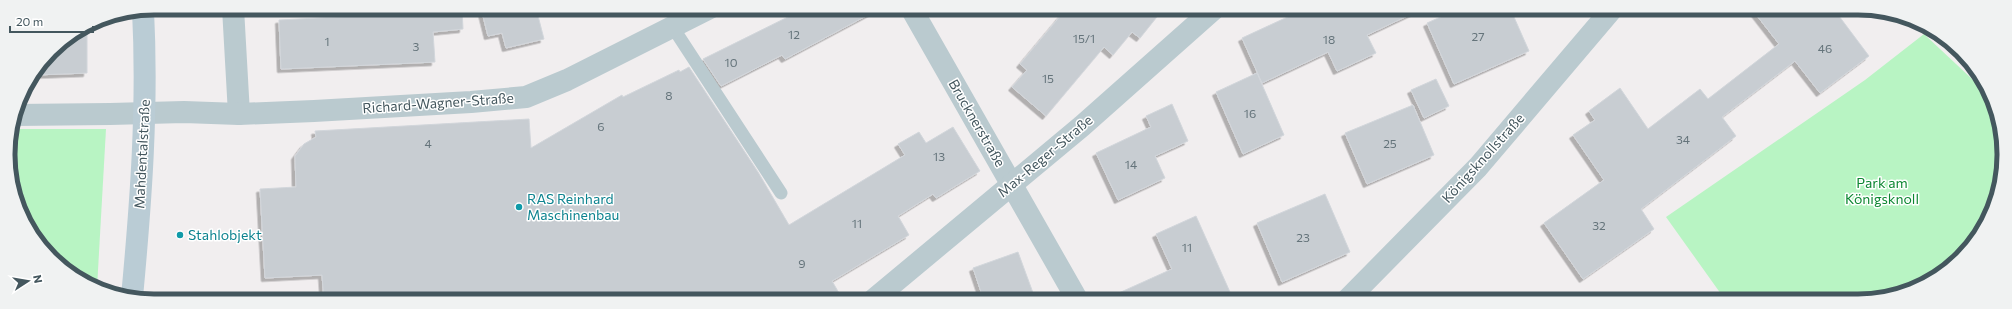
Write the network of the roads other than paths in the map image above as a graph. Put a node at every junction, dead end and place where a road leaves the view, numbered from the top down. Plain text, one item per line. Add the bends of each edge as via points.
1 (143, 15) edge
2 (232, 15) edge
3 (695, 15) edge
4 (915, 15) edge
5 (1207, 15) edge
6 (1607, 15) edge
7 (672, 26) junction
8 (145, 113) junction
9 (239, 114) junction
10 (21, 115) edge
11 (1011, 183) junction
12 (781, 194) dead end
13 (132, 292) edge
14 (880, 294) edge
15 (1074, 294) edge
16 (1353, 294) edge

1 - 8 main road, Mahdentalstraße
2 - 9 street
3 - 7 street, Richard-Wagner-Straße
4 - 11 street, Brucknerstraße
5 - 11 street, Max-Reger-Straße via 1082,126
6 - 16 street, Königsknollstraße via 1478,167
7 - 9 street, Richard-Wagner-Straße via 568,80 526,97
7 - 12 lane
8 - 9 street, Richard-Wagner-Straße
8 - 10 street, Richard-Wagner-Straße
8 - 13 main road, Mahdentalstraße via 142,188
11 - 14 street, Max-Reger-Straße
11 - 15 street, Brucknerstraße

